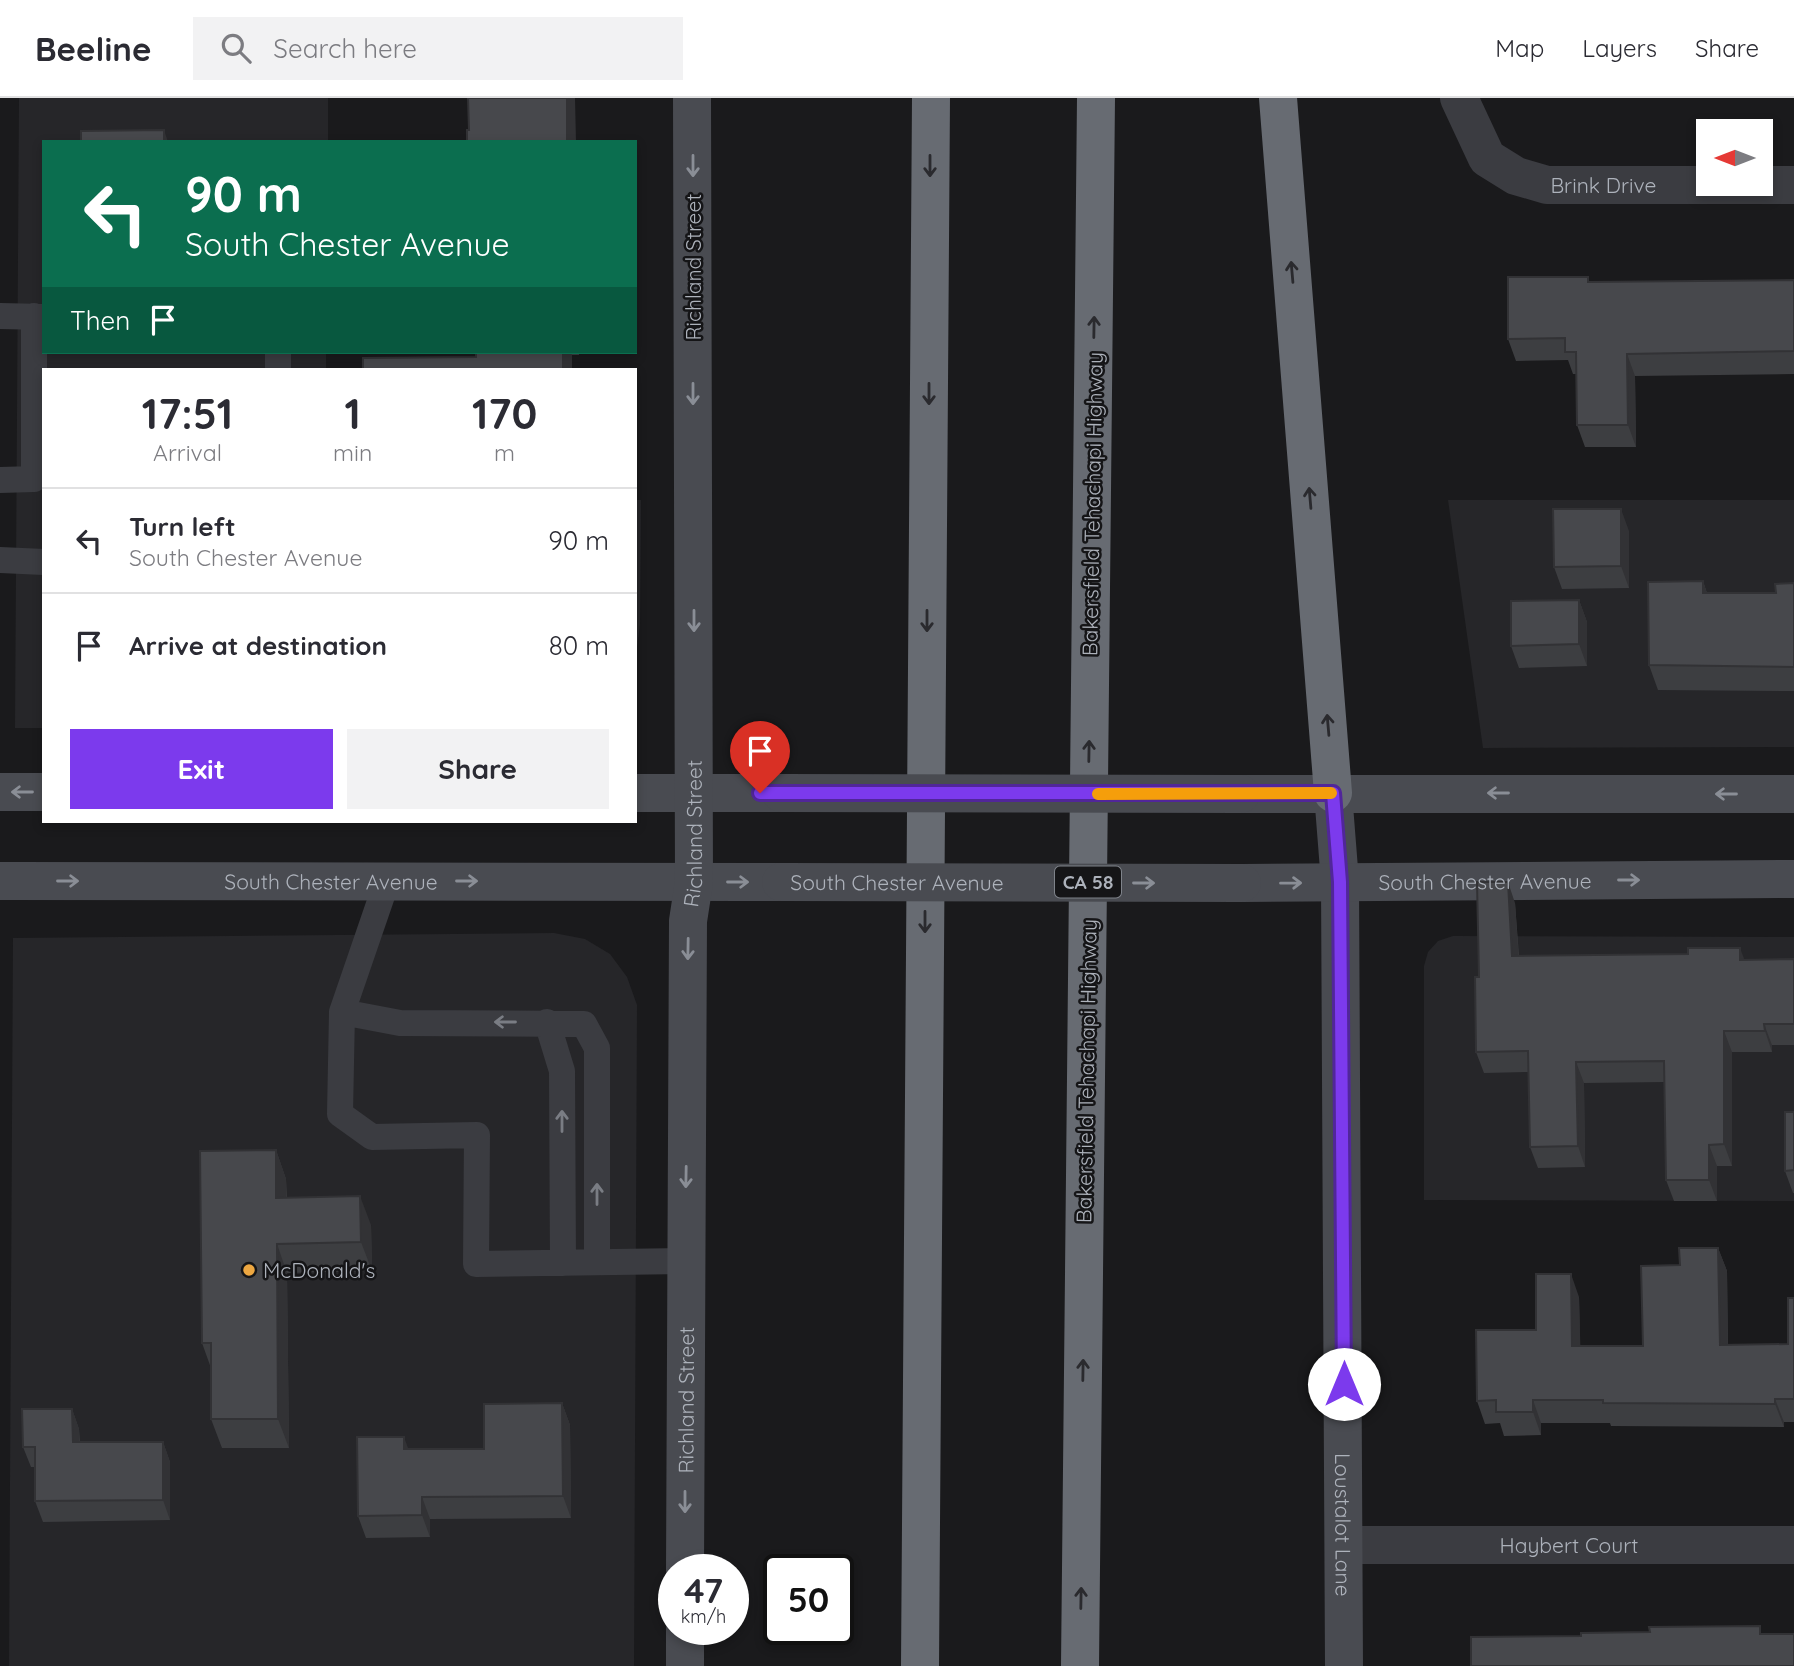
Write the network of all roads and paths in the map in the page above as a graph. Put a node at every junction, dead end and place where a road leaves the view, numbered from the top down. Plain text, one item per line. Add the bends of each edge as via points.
1 (692, 98) edge
2 (931, 98) edge
3 (1096, 98) edge
4 (1278, 98) edge
5 (1459, 98) edge
6 (1794, 185) edge
7 (0, 316) edge
8 (39, 316) edge
9 (0, 480) edge
10 (39, 482) edge
11 (0, 560) edge
12 (42, 562) edge
13 (0, 792) edge
14 (42, 792) edge
15 (637, 793) edge
16 (694, 793) junction
17 (1333, 793) junction
18 (1794, 794) edge
19 (1784, 876) edge
20 (0, 881) edge
21 (387, 881) junction
22 (694, 881) junction
23 (1340, 882) junction
24 (342, 1012) junction
25 (547, 1022) junction
26 (685, 1261) junction
27 (597, 1262) junction
28 (563, 1263) junction
29 (1345, 1545) junction
30 (1794, 1545) edge
31 (685, 1554) edge
32 (685, 1645) edge
33 (685, 1666) edge
34 (920, 1666) edge
35 (1080, 1666) edge
36 (1344, 1666) edge

1 -> 16 main road, Richland Street
2 -> 34 highway
35 -> 3 highway, Bakersfield Tehachapi Highway / CA 58
17 -> 4 highway
5 - 6 street, Brink Drive via 1487,158 1516,176 1547,185
7 - 8 lane
8 - 10 lane
9 - 10 lane
11 - 12 lane
14 -> 13 main road
15 - 16 main road
16 - 17 main road, bridge
16 - 22 main road, Richland Street
18 -> 17 main road
17 - 23 main road, Loustalot Lane
23 -> 19 main road, South Chester Avenue
20 -> 21 main road, South Chester Avenue
21 -> 22 main road, South Chester Avenue
21 - 24 lane
22 -> 23 main road, South Chester Avenue, bridge
22 -> 26 main road, Richland Street via 688,921
23 - 29 main road, Loustalot Lane
25 -> 24 lane via 400,1023
24 - 28 lane via 340,1114 372,1137 477,1135 476,1264
27 -> 25 lane via 597,1048 584,1024
28 -> 25 lane via 562,1071
26 - 27 lane
26 -> 31 main road, Richland Street
27 - 28 lane
29 - 30 street, Haybert Court
29 - 36 main road, Loustalot Lane
32 - 33 main road

